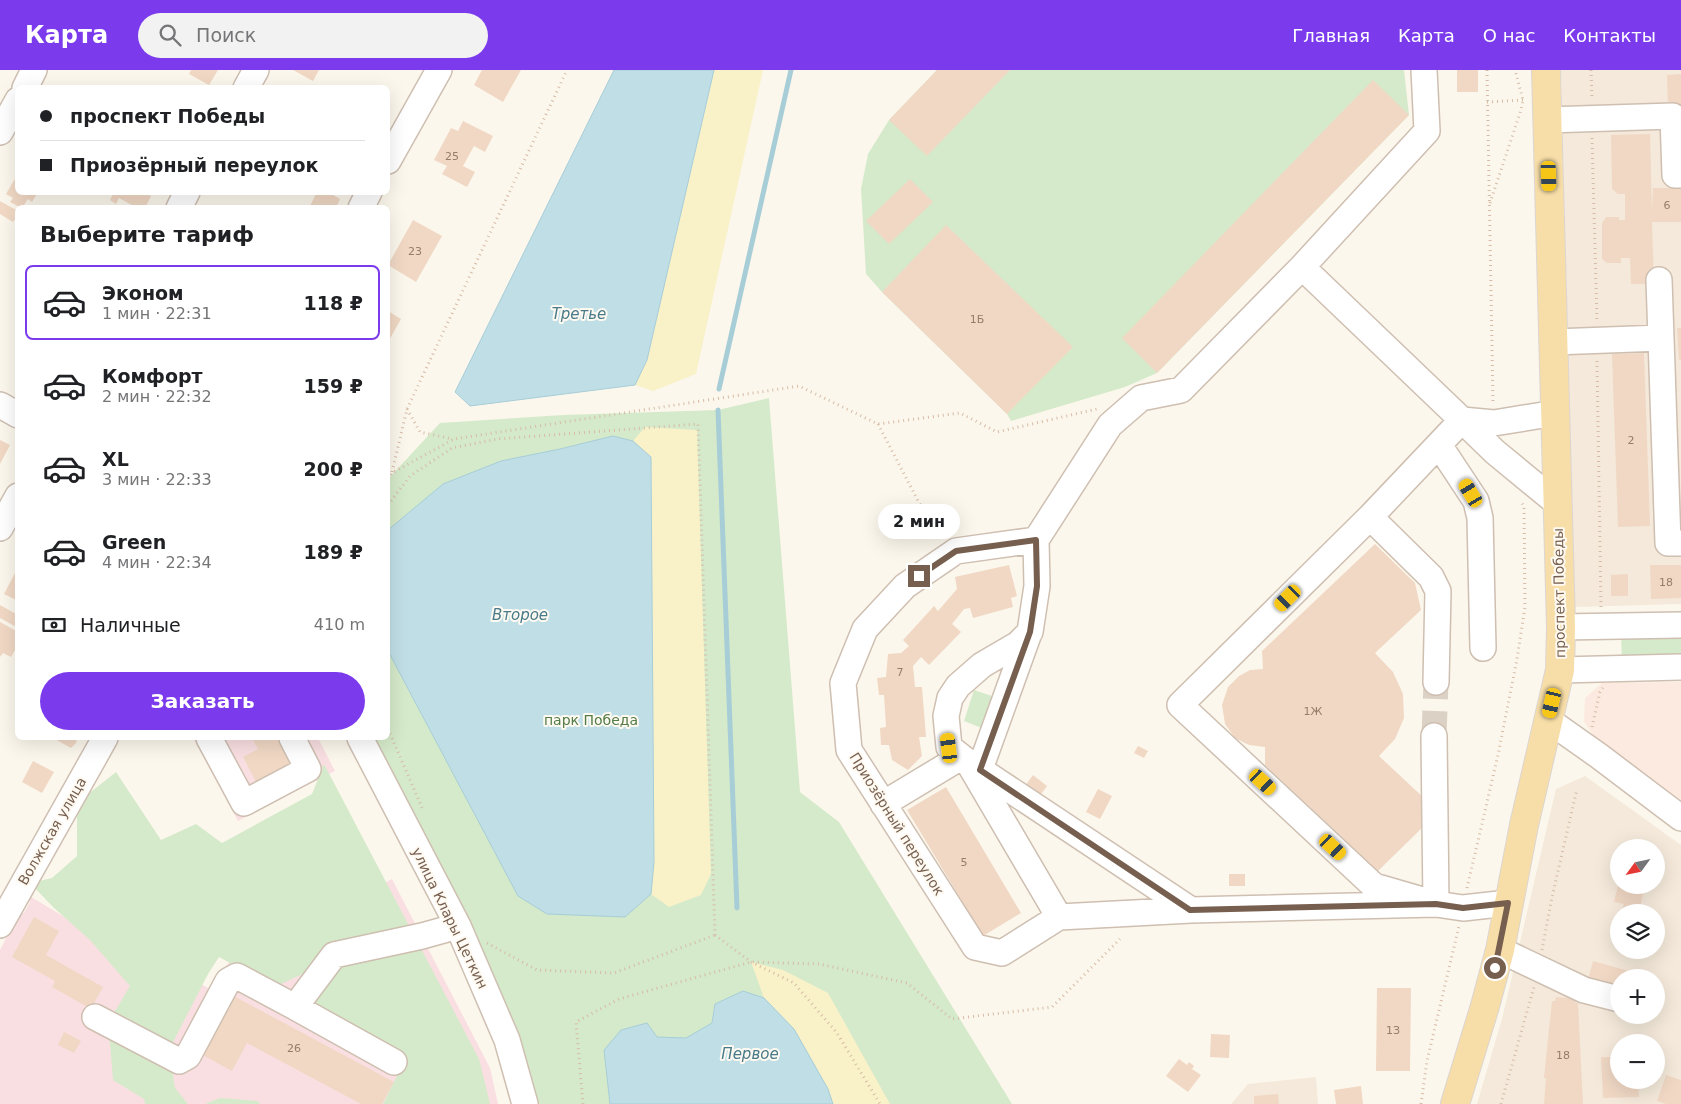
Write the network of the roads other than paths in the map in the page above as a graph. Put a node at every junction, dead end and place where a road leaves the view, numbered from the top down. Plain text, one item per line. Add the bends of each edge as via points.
1 (34, 70) edge
2 (256, 70) edge
3 (1424, 70) edge
4 (1546, 70) edge
5 (430, 73) edge
6 (26, 85) edge
7 (248, 85) edge
8 (15, 105) edge
9 (1547, 120) junction
10 (0, 132) edge
11 (390, 157) edge
12 (1681, 175) edge
13 (1302, 267) junction
14 (1659, 280) dead end
15 (1661, 338) junction
16 (1554, 342) junction
17 (1671, 374) edge
18 (0, 405) edge
19 (15, 413) edge
20 (1555, 413) junction
21 (1462, 420) junction
22 (1439, 445) junction
23 (15, 501) edge
24 (1557, 503) junction
25 (1370, 517) junction
26 (0, 528) edge
27 (1036, 540) junction
28 (1681, 543) edge
29 (1681, 625) edge
30 (1561, 627) junction
31 (1030, 632) junction
32 (1483, 648) dead end
33 (1681, 667) edge
34 (1560, 670) junction
35 (1436, 682) tunnel mouth
36 (1548, 720) junction
37 (1434, 736) tunnel mouth
38 (104, 740) edge
39 (210, 740) edge
40 (293, 740) edge
41 (361, 740) edge
42 (971, 763) junction
43 (883, 804) junction
44 (1681, 818) edge
45 (1508, 903) junction
46 (1436, 904) junction
47 (1190, 910) junction
48 (1059, 917) junction
49 (0, 925) edge
50 (458, 926) junction
51 (1500, 950) junction
52 (1610, 997) edge
53 (295, 1007) junction
54 (95, 1017) dead end
55 (394, 1062) dead end
56 (525, 1104) edge
57 (1455, 1104) edge

1 - 6 street
2 - 7 street
3 - 13 street via 1426,131
4 - 9 main road, проспект Победы
5 - 11 street
8 - 10 street
9 - 12 street via 1673,116 1675,175
9 - 16 main road, проспект Победы
13 - 21 street
13 - 27 street via 1181,390 1142,398 1110,425
14 - 15 street
15 - 16 street
15 - 17 street
16 - 20 main road, проспект Победы
17 - 28 street via 1668,544
18 - 19 street
20 - 21 street via 1494,423
20 - 24 main road, проспект Победы
21 - 22 street
21 - 24 street
22 - 25 street
22 - 32 street via 1476,502 1480,518
23 - 26 street
24 - 30 main road, проспект Победы
25 - 35 street via 1431,576 1438,591
25 - 46 street via 1180,705 1374,886
27 - 31 street via 1037,586
27 - 43 street, Приозёрный переулок via 956,551 905,586 865,629 844,683 849,750
29 - 30 street
30 - 34 main road, проспект Победы
31 - 42 street
31 - 42 street via 1018,644 982,666 958,686 950,698 946,716 949,748
33 - 34 street
34 - 36 main road, проспект Победы
36 - 44 street
36 - 45 main road, проспект Победы
37 - 46 street
38 - 49 street, Волжская улица
39 - 40 street via 244,803 308,769
41 - 50 street, улица Клары Цеткин
42 - 43 street
42 - 47 street
42 - 48 street via 968,762
43 - 48 street, Приозёрный переулок via 975,947 1002,953
45 - 46 street via 1463,908
45 - 51 main road, проспект Победы
46 - 47 street
47 - 48 street
50 - 53 street via 334,955
50 - 56 street, улица Клары Цеткин via 507,1040
51 - 52 street via 1584,990
51 - 57 main road, проспект Победы
53 - 54 street via 237,976 228,981 188,1056 179,1061
53 - 55 street

